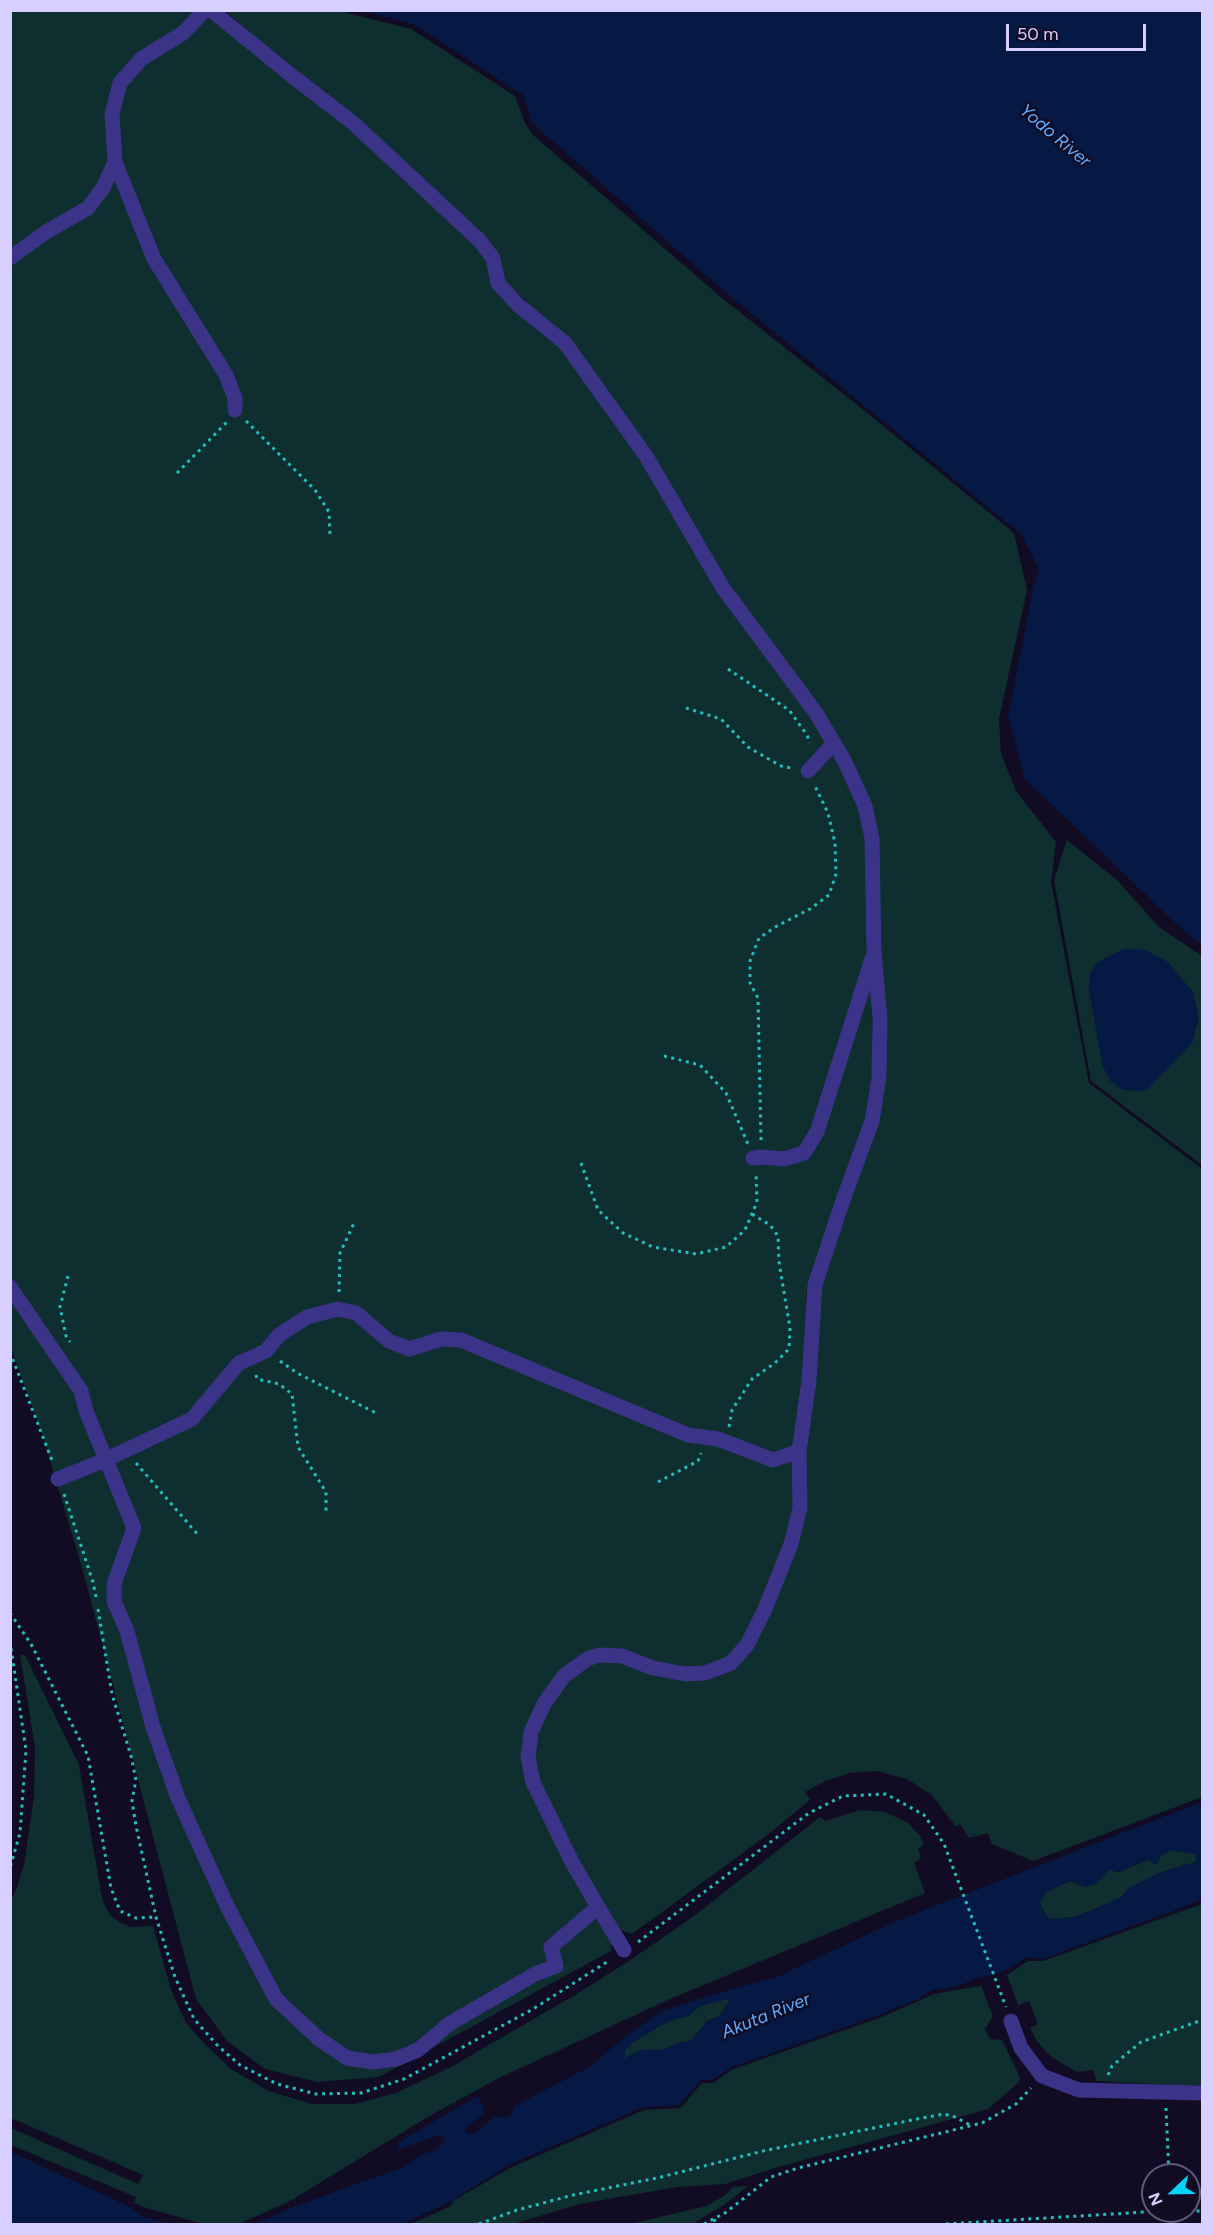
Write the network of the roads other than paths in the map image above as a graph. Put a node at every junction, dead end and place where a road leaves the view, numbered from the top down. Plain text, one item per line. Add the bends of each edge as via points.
1 (206, 10) edge
2 (211, 10) edge
3 (115, 162) junction
4 (10, 258) edge
5 (235, 410) road end
6 (834, 743) junction
7 (812, 767) road end
8 (874, 953) junction
9 (757, 1157) road end
10 (10, 1287) edge
11 (799, 1451) junction
12 (105, 1460) junction
13 (58, 1479) road end
14 (598, 1907) junction
15 (624, 1950) road end
16 (1011, 2021) road end
17 (1203, 2093) edge

1 - 3 lane via 183,33 141,58 120,83 112,114
2 - 6 lane via 352,122 479,240 493,258 498,283 565,343 646,456 723,588
3 - 4 lane via 88,208
3 - 5 lane via 154,259 226,375
6 - 7 lane
6 - 8 lane via 865,806 872,838
8 - 9 lane via 817,1132 804,1154 784,1159
8 - 11 lane via 880,1018 877,1088 872,1121 815,1285 809,1382
10 - 12 lane via 81,1391
11 - 12 lane via 773,1460 722,1440 688,1435 461,1340 441,1339 409,1349 389,1341 356,1313 338,1309 308,1317 279,1335 266,1351 239,1363 192,1419
11 - 14 lane via 800,1508 791,1544 747,1646 730,1663 686,1674 653,1668 622,1656 593,1657 564,1676 545,1702 531,1732 528,1757 533,1782
12 - 13 lane
12 - 14 lane via 134,1528 114,1584 114,1601 127,1631 153,1727 178,1798 227,1906 276,1998 319,2039 347,2058 373,2062 396,2059 418,2050 449,2024 556,1966 551,1947
14 - 15 lane
16 - 17 lane via 1021,2048 1042,2076 1079,2090

